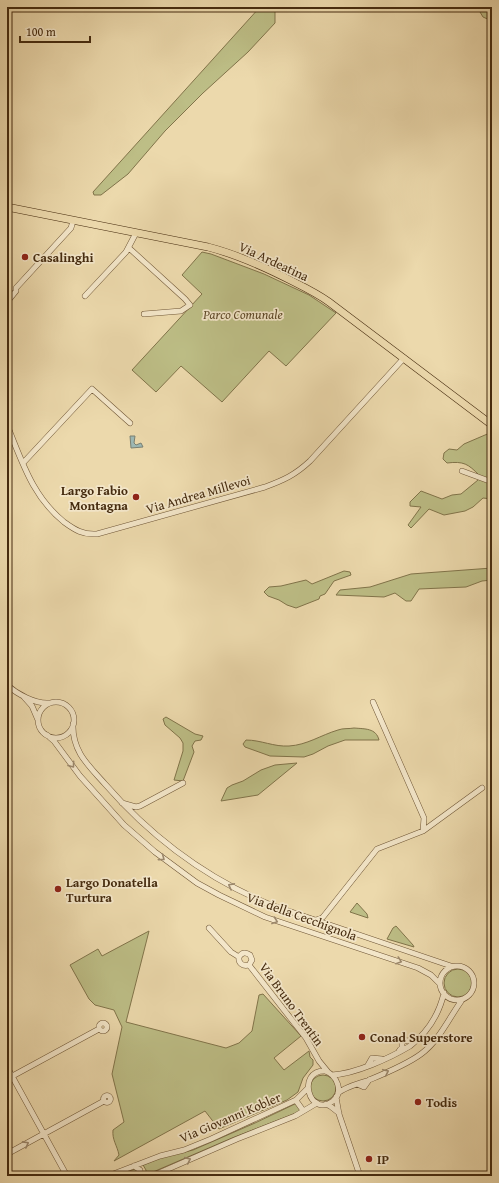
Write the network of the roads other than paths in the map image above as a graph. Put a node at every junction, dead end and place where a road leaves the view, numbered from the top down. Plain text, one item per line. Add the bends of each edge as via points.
1 (7, 207) edge
2 (73, 221) junction
3 (136, 233) junction
4 (129, 248) junction
5 (85, 296) dead end
6 (7, 302) edge
7 (7, 306) edge
8 (7, 313) edge
9 (144, 314) dead end
10 (404, 358) junction
11 (130, 423) dead end
12 (7, 425) edge
13 (492, 425) edge
14 (23, 463) junction
15 (462, 471) dead end
16 (492, 482) edge
17 (7, 685) edge
18 (22, 695) junction
19 (374, 702) dead end
20 (49, 703) junction
21 (38, 720) junction
22 (73, 724) junction
23 (47, 735) junction
24 (183, 783) dead end
25 (482, 788) dead end
26 (121, 803) junction
27 (140, 806) junction
28 (140, 822) junction
29 (423, 832) junction
30 (330, 908) junction
31 (314, 920) junction
32 (330, 925) junction
33 (209, 928) dead end
34 (239, 957) junction
35 (249, 965) junction
36 (451, 966) junction
37 (440, 984) junction
38 (444, 993) junction
39 (462, 1000) junction
40 (99, 1029) dead end
41 (420, 1037) junction
42 (397, 1052) junction
43 (317, 1058) junction
44 (7, 1067) edge
45 (330, 1073) junction
46 (314, 1074) junction
47 (10, 1078) edge
48 (7, 1084) edge
49 (308, 1088) junction
50 (337, 1095) junction
51 (104, 1101) dead end
52 (297, 1102) dead end
53 (317, 1103) junction
54 (326, 1104) junction
55 (302, 1109) dead end
56 (339, 1114) junction
57 (44, 1134) junction
58 (7, 1154) edge
59 (134, 1166) junction
60 (67, 1176) edge
61 (108, 1176) edge
62 (140, 1176) edge
63 (152, 1176) edge
64 (360, 1176) edge

1 - 2 main road, Via Ardeatina
2 - 3 main road, Via Ardeatina
2 - 6 street via 70,229 16,288 16,292
3 - 4 street
3 - 10 main road, Via Ardeatina via 239,256 325,298
4 - 5 street
4 - 9 street via 190,305 181,311
7 - 8 street
10 - 13 main road, Via Ardeatina
10 - 14 street, Via Andrea Millevoi via 310,461 288,479 102,533 85,534 60,518 43,501
11 - 14 street via 92,389
12 - 14 street, Via Andrea Millevoi
15 - 16 street
17 - 18 street
18 - 20 street via 37,702
18 - 21 street via 32,706
19 - 29 street via 424,818
20 - 21 street via 40,712
20 - 22 street via 58,702 69,708 74,718
21 - 23 street via 39,726
22 - 23 street via 65,735
22 - 26 street, Via della Cecchignola via 73,736 79,753
23 -> 37 street, Via della Cecchignola via 99,799 124,825 191,879 219,896 265,917 418,968
24 - 27 street
25 - 29 street
26 - 27 street
26 - 28 street, Via della Cecchignola
27 - 28 street via 137,813
31 -> 28 street, Via della Cecchignola via 248,895 212,876 172,849
29 - 30 street via 377,849
30 - 31 street via 320,920
30 - 32 street via 326,922
31 - 32 street, Via della Cecchignola
32 - 36 street, Via della Cecchignola
33 - 34 street, Via Bruno Trentin via 229,951
34 - 35 street, Via Bruno Trentin via 241,964
34 - 35 street, Via Bruno Trentin via 246,953 250,955 252,960
35 - 43 street, Via Bruno Trentin via 306,1038
36 - 37 street via 442,976
36 - 39 street via 466,968 474,978 472,992
37 - 38 street
38 - 39 street via 454,1000
38 - 41 street via 440,1007
50 -> 39 street via 347,1087 370,1080 428,1049
40 - 47 street
41 - 42 street via 410,1046
41 - 42 street via 413,1041 402,1039 402,1047
42 - 45 street via 382,1059 372,1058 367,1066 352,1072
43 - 45 street, Via Bruno Trentin
43 - 46 street, Via Bruno Trentin
44 - 47 street
45 - 46 street via 322,1071
45 - 50 street via 336,1080
46 - 49 street
47 - 48 street
47 - 57 street
49 - 53 street via 310,1097
49 - 59 street, Via Giovanni Kobler via 296,1100 244,1125 191,1148
50 - 54 street
50 - 56 street
51 - 57 street
52 - 55 street
53 - 54 street
63 -> 53 street, Via Giovanni Kobler via 295,1116
54 - 56 street
56 - 64 street
58 -> 57 street
57 - 60 street
59 - 61 street, Via Giovanni Kobler
59 - 62 street via 140,1170

